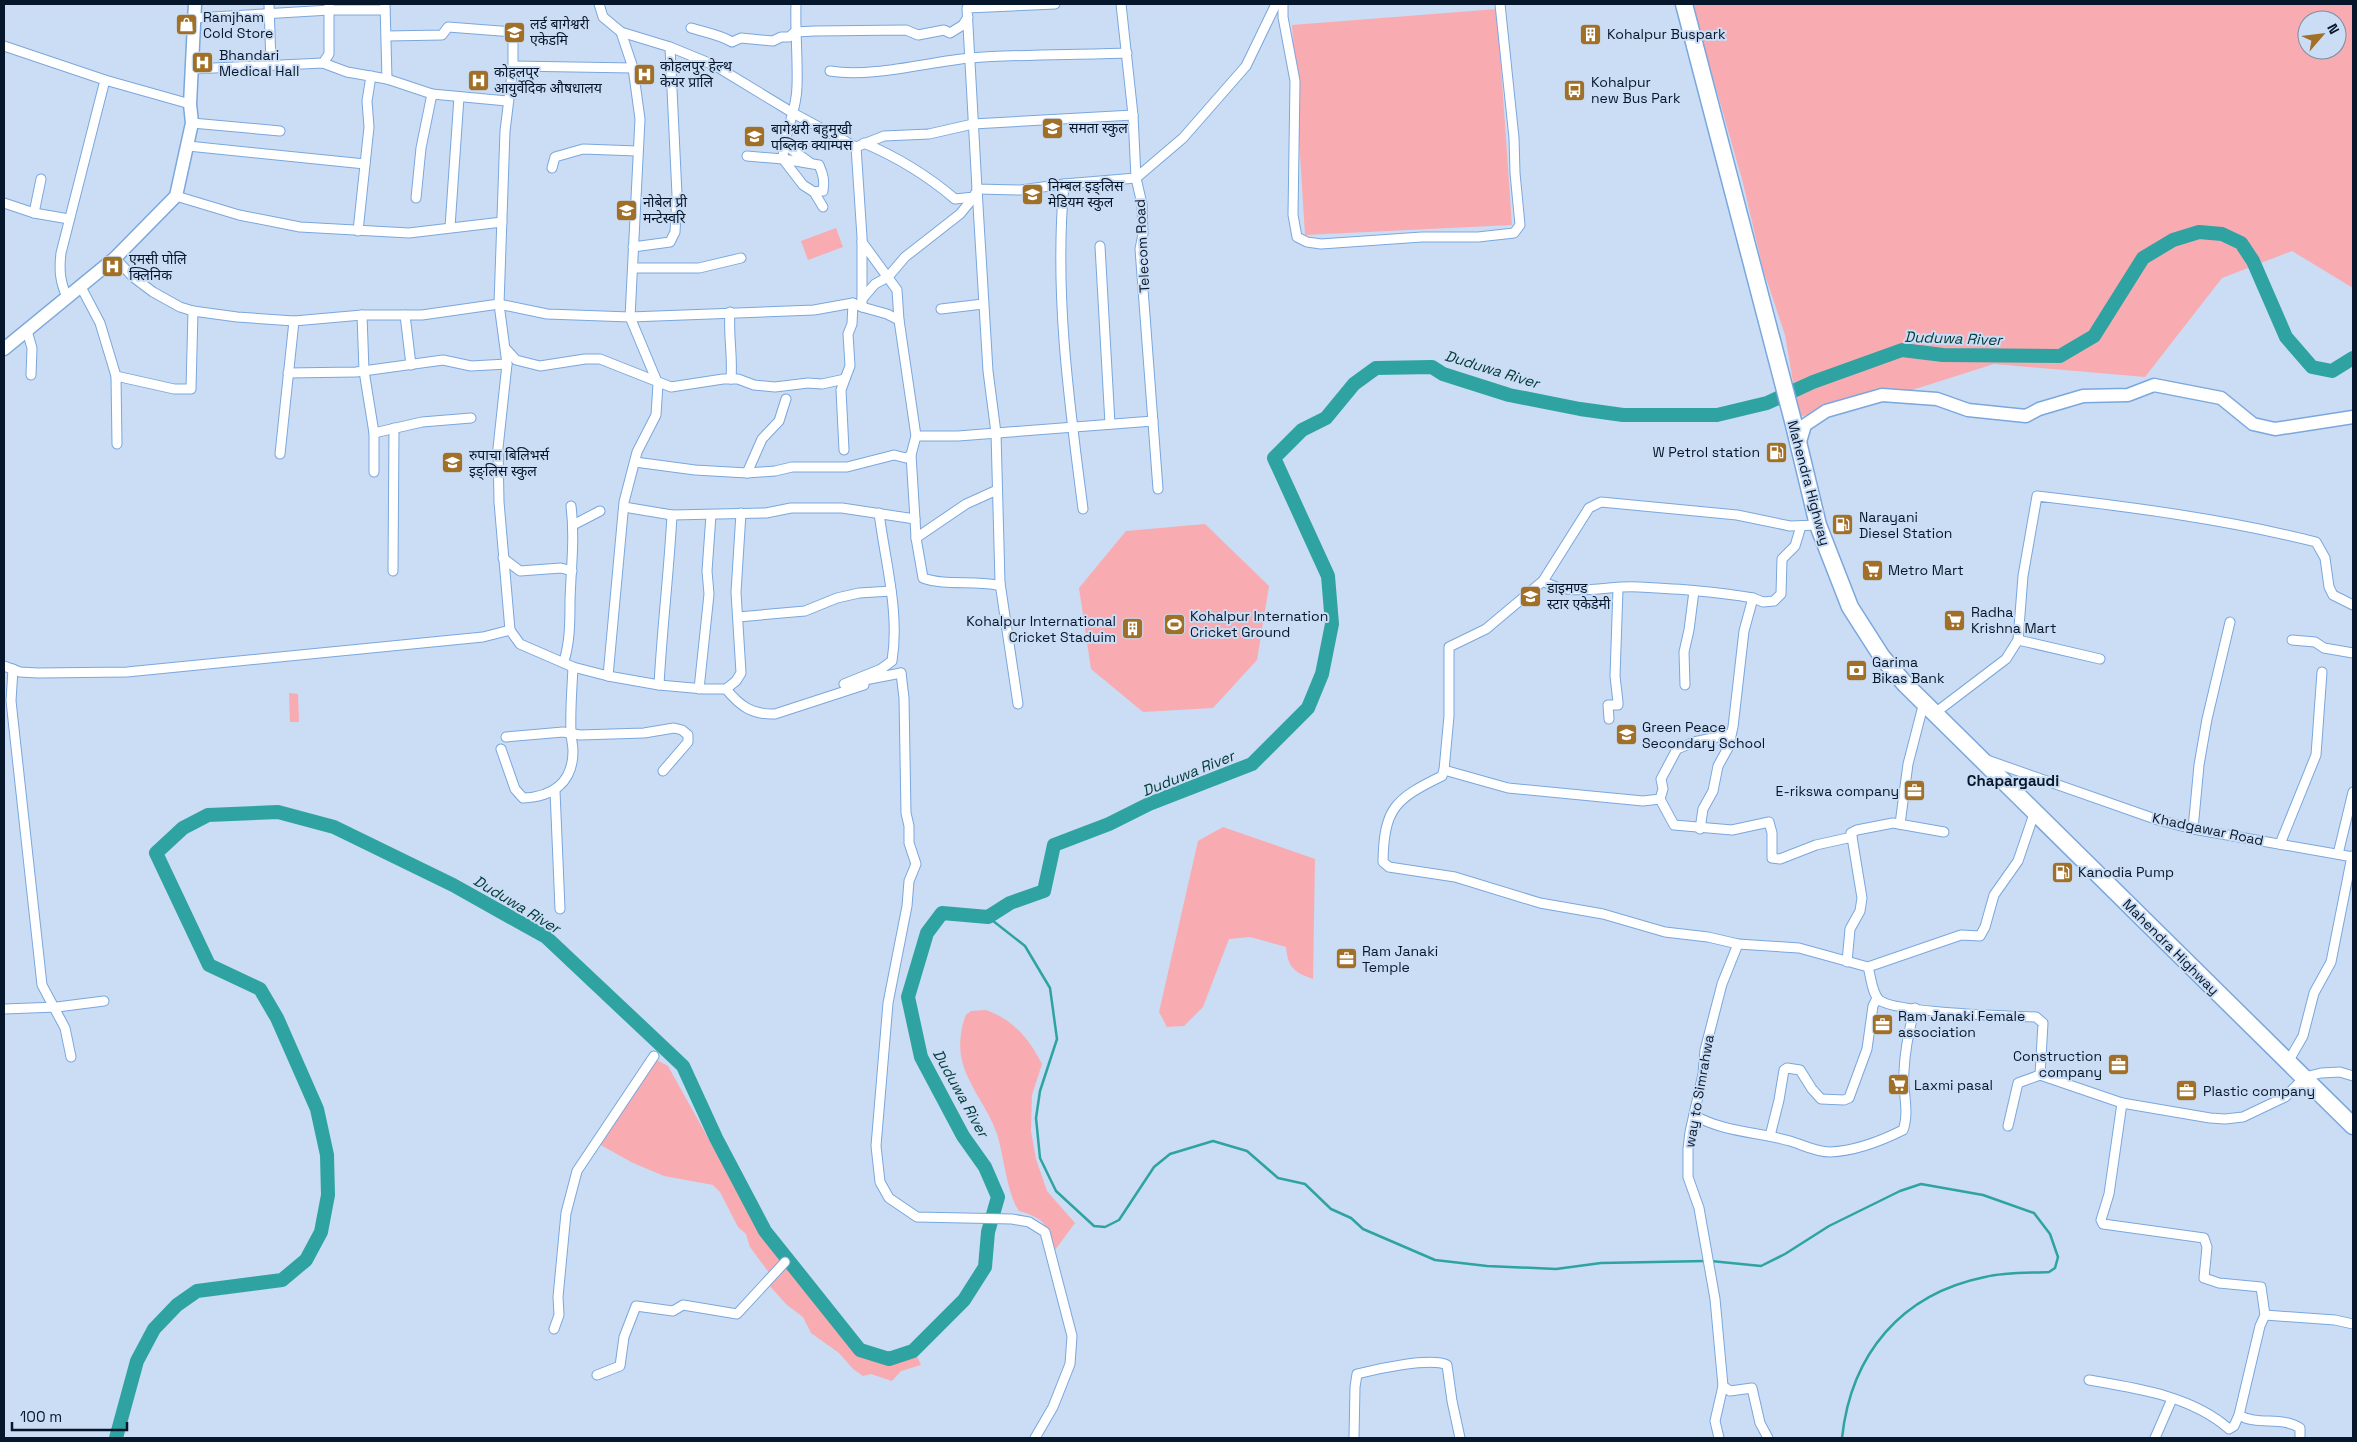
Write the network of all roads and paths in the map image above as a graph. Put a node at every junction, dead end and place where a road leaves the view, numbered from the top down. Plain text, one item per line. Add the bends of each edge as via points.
1 (195, 4) edge
2 (600, 4) edge
3 (796, 4) edge
4 (1055, 4) edge
5 (1121, 4) edge
6 (1276, 4) edge
7 (1283, 4) edge
8 (1500, 4) edge
9 (1684, 4) edge
10 (330, 7) edge
11 (385, 7) edge
12 (269, 8) edge
13 (968, 17) junction
14 (195, 18) junction
15 (691, 28) dead end
16 (622, 32) junction
17 (795, 32) junction
18 (387, 36) junction
19 (4, 46) edge
20 (670, 47) junction
21 (1127, 53) junction
22 (970, 58) junction
23 (323, 63) junction
24 (271, 64) junction
25 (513, 66) junction
26 (633, 68) junction
27 (193, 69) junction
28 (830, 71) dead end
29 (371, 76) junction
30 (387, 78) junction
31 (105, 80) junction
32 (432, 94) junction
33 (459, 97) junction
34 (507, 101) junction
35 (190, 104) junction
36 (793, 113) junction
37 (1133, 115) junction
38 (192, 122) junction
39 (973, 124) junction
40 (280, 131) dead end
41 (785, 139) junction
42 (860, 145) junction
43 (188, 146) junction
44 (637, 151) junction
45 (747, 156) dead end
46 (783, 159) junction
47 (809, 162) junction
48 (365, 164) junction
49 (552, 168) dead end
50 (1136, 178) junction
51 (41, 179) dead end
52 (1064, 184) junction
53 (814, 192) junction
54 (975, 193) junction
55 (176, 196) junction
56 (416, 198) dead end
57 (4, 203) edge
58 (823, 207) dead end
59 (34, 213) junction
60 (69, 219) junction
61 (502, 222) junction
62 (450, 227) junction
63 (358, 231) junction
64 (862, 242) junction
65 (1100, 246) dead end
66 (633, 247) junction
67 (116, 258) junction
68 (741, 258) dead end
69 (633, 268) junction
70 (888, 277) junction
71 (81, 287) junction
72 (67, 298) junction
73 (859, 303) junction
74 (499, 304) junction
75 (983, 304) junction
76 (941, 309) dead end
77 (193, 311) junction
78 (730, 312) junction
79 (362, 315) junction
80 (405, 315) junction
81 (630, 317) junction
82 (899, 320) junction
83 (294, 322) junction
84 (27, 331) junction
85 (505, 348) junction
86 (4, 349) edge
87 (507, 364) junction
88 (411, 365) junction
89 (364, 371) junction
90 (288, 373) junction
91 (31, 375) dead end
92 (116, 376) junction
93 (731, 379) junction
94 (845, 379) junction
95 (658, 384) junction
96 (786, 398) dead end
97 (2353, 417) edge
98 (471, 418) dead end
99 (1153, 421) junction
100 (1110, 424) junction
101 (1072, 426) junction
102 (394, 428) junction
103 (374, 433) junction
104 (996, 433) junction
105 (916, 436) junction
106 (117, 444) dead end
107 (1798, 445) junction
108 (844, 450) dead end
109 (280, 454) dead end
110 (911, 455) junction
111 (635, 462) junction
112 (374, 472) dead end
113 (747, 473) junction
114 (1158, 489) dead end
115 (997, 490) junction
116 (571, 506) dead end
117 (624, 507) junction
118 (1083, 509) dead end
119 (600, 511) dead end
120 (740, 513) junction
121 (879, 513) junction
122 (672, 515) junction
123 (711, 515) junction
124 (915, 518) junction
125 (577, 523) junction
126 (593, 524) dead end
127 (1818, 524) junction
128 (1801, 526) junction
129 (916, 538) junction
130 (504, 558) junction
131 (394, 571) dead end
132 (572, 571) junction
133 (1542, 581) junction
134 (1000, 583) junction
135 (1618, 589) junction
136 (890, 591) junction
137 (1694, 591) junction
138 (1753, 598) junction
139 (2353, 605) edge
140 (738, 617) junction
141 (2230, 622) dead end
142 (510, 630) junction
143 (2018, 640) junction
144 (2292, 640) dead end
145 (2353, 653) edge
146 (2100, 659) dead end
147 (564, 662) junction
148 (4, 666) edge
149 (573, 667) junction
150 (13, 669) junction
151 (2322, 672) dead end
152 (901, 673) junction
153 (608, 676) junction
154 (659, 685) junction
155 (1685, 685) dead end
156 (699, 689) junction
157 (726, 689) junction
158 (1018, 704) dead end
159 (1930, 708) junction
160 (1609, 719) dead end
161 (571, 734) junction
162 (1731, 734) junction
163 (506, 737) dead end
164 (501, 749) dead end
165 (1981, 758) junction
166 (1444, 770) junction
167 (663, 771) dead end
168 (555, 791) junction
169 (2353, 792) edge
170 (1660, 799) junction
171 (2035, 810) junction
172 (1900, 824) junction
173 (1700, 829) junction
174 (2193, 829) junction
175 (1944, 832) dead end
176 (1852, 838) junction
177 (2280, 844) junction
178 (2338, 854) junction
179 (2352, 857) edge
180 (560, 908) dead end
181 (1738, 944) junction
182 (1847, 962) junction
183 (1868, 967) junction
184 (1878, 998) junction
185 (104, 1001) dead end
186 (54, 1007) junction
187 (1915, 1008) junction
188 (4, 1009) edge
189 (654, 1056) dead end
190 (71, 1057) dead end
191 (2288, 1062) junction
192 (2040, 1075) junction
193 (2353, 1076) edge
194 (2305, 1077) junction
195 (2122, 1103) junction
196 (1694, 1115) junction
197 (2008, 1126) dead end
198 (2353, 1126) edge
199 (1770, 1136) junction
200 (785, 1262) dead end
201 (2265, 1314) junction
202 (2353, 1324) edge
203 (554, 1329) dead end
204 (597, 1375) dead end
205 (2089, 1380) dead end
206 (1723, 1386) junction
207 (2172, 1399) junction
208 (2239, 1415) junction
209 (1035, 1438) edge
210 (1354, 1438) edge
211 (1460, 1438) edge
212 (1719, 1438) edge
213 (1768, 1438) edge
214 (2155, 1438) edge
215 (2300, 1438) edge

1 - 14 street
2 - 16 street via 603,17
3 - 17 street
4 - 13 street via 967,8
5 - 21 street, Telecom Road
6 - 50 street via 1246,66 1183,138
7 - 8 street via 1295,81 1293,216 1298,237 1321,244 1514,233 1520,224
9 - 107 highway, Mahendra Highway
10 - 11 street
10 - 12 street
10 - 23 street via 329,54
11 - 18 street
12 - 14 street
12 - 24 street
13 - 17 street via 963,25 950,33 944,30 918,35 906,30
13 - 22 street
14 - 27 street
15 - 17 street via 717,37 724,36 732,42 741,38 773,41
16 - 20 street
16 - 26 street
17 - 36 street via 797,87
18 - 25 street via 442,35 448,27 513,32
18 - 30 street
19 - 31 street
20 - 36 street via 714,65
20 - 66 street via 676,232 670,242
21 - 22 street
21 - 37 street, Telecom Road
22 - 28 street via 892,69
22 - 39 street
23 - 24 street
23 - 29 street
24 - 27 street
25 - 26 street
25 - 34 street
26 - 44 street via 640,118
27 - 35 street
29 - 30 street
29 - 48 street
30 - 32 street
31 - 35 street
31 - 60 street
32 - 33 street
32 - 56 street via 421,148
33 - 34 street
33 - 62 street
34 - 61 street
35 - 38 street
36 - 41 street
36 - 42 street
37 - 39 street
37 - 50 street, Telecom Road
38 - 40 street
38 - 43 street
39 - 42 street via 929,134 884,136
39 - 54 street
41 - 46 street
41 - 47 street
42 - 54 street via 888,153 926,176 955,200
42 - 64 street
43 - 48 street
43 - 55 street
44 - 49 street via 583,149 555,157
44 - 66 street
45 - 46 street
46 - 47 street
46 - 53 street via 803,185
47 - 53 street via 819,165 824,179 823,191
48 - 63 street
50 - 52 street
50 - 99 street, Telecom Road via 1142,204 1140,249
51 - 59 street
52 - 54 street
52 - 101 street via 1059,232
53 - 58 street
54 - 70 street via 946,226 905,257
54 - 75 street
55 - 63 street via 239,215 292,225
55 - 67 street
57 - 59 street
59 - 60 street
60 - 72 street via 59,271
61 - 62 street
61 - 74 street
62 - 63 street via 409,233
64 - 70 street
64 - 73 street
65 - 100 street
66 - 69 street
67 - 71 street
67 - 77 street via 153,292
68 - 69 street via 699,268
69 - 81 street
70 - 73 street via 876,284
70 - 82 street via 897,290
71 - 72 street
71 - 92 street via 100,323
72 - 84 street
73 - 78 street via 814,310
73 - 82 street
73 - 94 street via 848,334 850,366
74 - 80 street
74 - 81 street via 547,314
74 - 85 street
75 - 76 street
75 - 104 street
77 - 83 street
77 - 92 street via 191,389 174,389
78 - 81 street
78 - 93 street
79 - 80 street
79 - 83 street
79 - 89 street
80 - 88 street
81 - 95 street
82 - 105 street
83 - 90 street
84 - 86 street
84 - 91 street via 32,348
85 - 87 street
85 - 95 street via 516,360 540,366 585,358 600,359
87 - 88 street via 471,366 443,360
87 - 130 street via 498,448
88 - 89 street
89 - 90 street
89 - 103 street
90 - 109 street
92 - 106 street
93 - 94 street via 775,388
93 - 95 street via 671,388
94 - 108 street via 841,390
95 - 111 street via 656,415
96 - 113 street via 779,421 762,439
97 - 107 street via 2275,429 2254,424 2220,398 2154,385 2128,395 2084,396 2026,416 1968,410 1938,399 1882,395 1826,411 1805,425
98 - 102 street
99 - 100 street
99 - 114 street, Telecom Road
100 - 101 street
101 - 104 street
101 - 118 street
102 - 103 street
102 - 131 street
103 - 112 street
104 - 105 street
104 - 115 street
105 - 110 street
107 - 127 highway, Mahendra Highway
110 - 113 street via 906,458 894,455 847,467 792,467
110 - 124 street
111 - 113 street
111 - 117 street
115 - 129 street via 966,504
115 - 134 street
116 - 125 street
117 - 122 street
117 - 153 street
119 - 125 street
120 - 121 street via 842,508
120 - 123 street
120 - 140 street
121 - 124 street
121 - 136 street
122 - 123 street
122 - 154 street
123 - 156 street via 707,571 709,594
124 - 129 street
125 - 126 street
125 - 132 street
127 - 128 street
127 - 159 highway, Mahendra Highway via 1850,607 1882,657
128 - 133 street via 1708,511 1601,502 1589,508
128 - 138 street via 1795,546 1782,559 1780,594 1774,601 1763,602
129 - 134 street via 923,578
130 - 132 street via 520,571 530,568
130 - 142 street
132 - 147 street via 568,649
133 - 135 street via 1555,587 1582,590
133 - 166 street via 1486,629 1449,647 1449,716
134 - 158 street
135 - 137 street via 1636,586
135 - 160 street via 1615,676 1618,705 1608,705
136 - 140 street via 837,598 805,611
136 - 152 street via 894,628 892,661 844,684
137 - 138 street
137 - 155 street via 1684,652
138 - 162 street via 1744,631
139 - 143 street via 2333,595 2325,558 2316,542 2179,514 2038,496 2024,576
140 - 157 street via 741,672
141 - 174 street via 2207,719
142 - 147 street via 520,644
142 - 150 street via 483,637 128,672 38,673
143 - 146 street
143 - 159 street via 2006,659
144 - 145 street via 2315,642 2324,648
147 - 149 street
148 - 150 street
149 - 153 street
149 - 161 street
150 - 186 street via 11,701 42,985
151 - 177 street via 2316,755
152 - 157 street via 765,715 747,710
152 - 209 street via 906,813 909,843 916,864 909,881 888,1003 876,1146 880,1182 889,1198 917,1217 1012,1220 1029,1222 1045,1232 1072,1336 1070,1364 1053,1407
153 - 154 street
154 - 156 street
156 - 157 street
159 - 165 highway, Mahendra Highway
159 - 172 street via 1908,764
161 - 163 street
161 - 167 street via 682,730 688,735 688,742
161 - 168 street via 573,752 570,767
162 - 170 street via 1714,736 1677,749 1662,779
162 - 173 street via 1718,766 1713,791 1703,809
164 - 168 street via 515,789 523,798
165 - 171 highway, Mahendra Highway
165 - 174 street, Khadgawar Road via 2158,820
166 - 170 street via 1508,788 1643,801
166 - 181 street via 1442,776 1404,797 1393,808 1383,849 1383,862 1389,867 1455,877 1540,903 1604,914 1665,932
168 - 180 street
169 - 178 street
170 - 173 street via 1674,825
171 - 183 street via 2018,861 1994,895 1980,936 1961,936
171 - 191 highway, Mahendra Highway
172 - 175 street
172 - 176 street via 1857,830 1852,832
173 - 176 street via 1732,830 1768,822 1772,833 1772,858 1780,859 1816,845
174 - 177 street, Khadgawar Road
176 - 182 street via 1862,898 1860,911 1850,929
177 - 178 street, Khadgawar Road
178 - 179 street, Khadgawar Road
179 - 191 street via 2331,962 2314,993 2303,1036
181 - 182 street via 1799,948
181 - 196 street, way to Simrahwa via 1722,984 1711,1025
182 - 183 street
183 - 184 street
184 - 187 street
184 - 199 street via 1873,1006 1867,1050 1849,1098 1821,1099 1800,1070 1787,1068
185 - 186 street
186 - 188 street
186 - 190 street via 65,1028
187 - 192 street via 2040,1018 2043,1023
187 - 199 street via 1904,1072 1906,1121 1903,1130 1873,1144 1831,1152
189 - 203 street via 577,1171 566,1213 559,1315
191 - 194 highway, Mahendra Highway
192 - 195 street
192 - 197 street via 2018,1083
193 - 194 street via 2340,1072
194 - 195 street via 2285,1097 2243,1117 2210,1118
194 - 198 highway, Mahendra Highway
195 - 201 street via 2109,1194 2102,1220 2104,1224 2204,1238 2207,1247 2204,1278 2219,1284 2261,1287
196 - 199 street via 1707,1123
196 - 206 street, way to Simrahwa via 1688,1149 1688,1177 1699,1208 1716,1299
200 - 204 street via 737,1314 683,1305 673,1311 636,1306 624,1337 620,1366
201 - 202 street
201 - 208 street
205 - 207 street via 2129,1386
206 - 212 street, way to Simrahwa via 1715,1421
206 - 213 street via 1730,1391 1752,1388 1760,1423
207 - 208 street via 2208,1414 2228,1428 2234,1426
207 - 214 street
208 - 215 street via 2248,1420 2292,1423 2300,1428
210 - 211 street via 1357,1374 1433,1362 1448,1365

